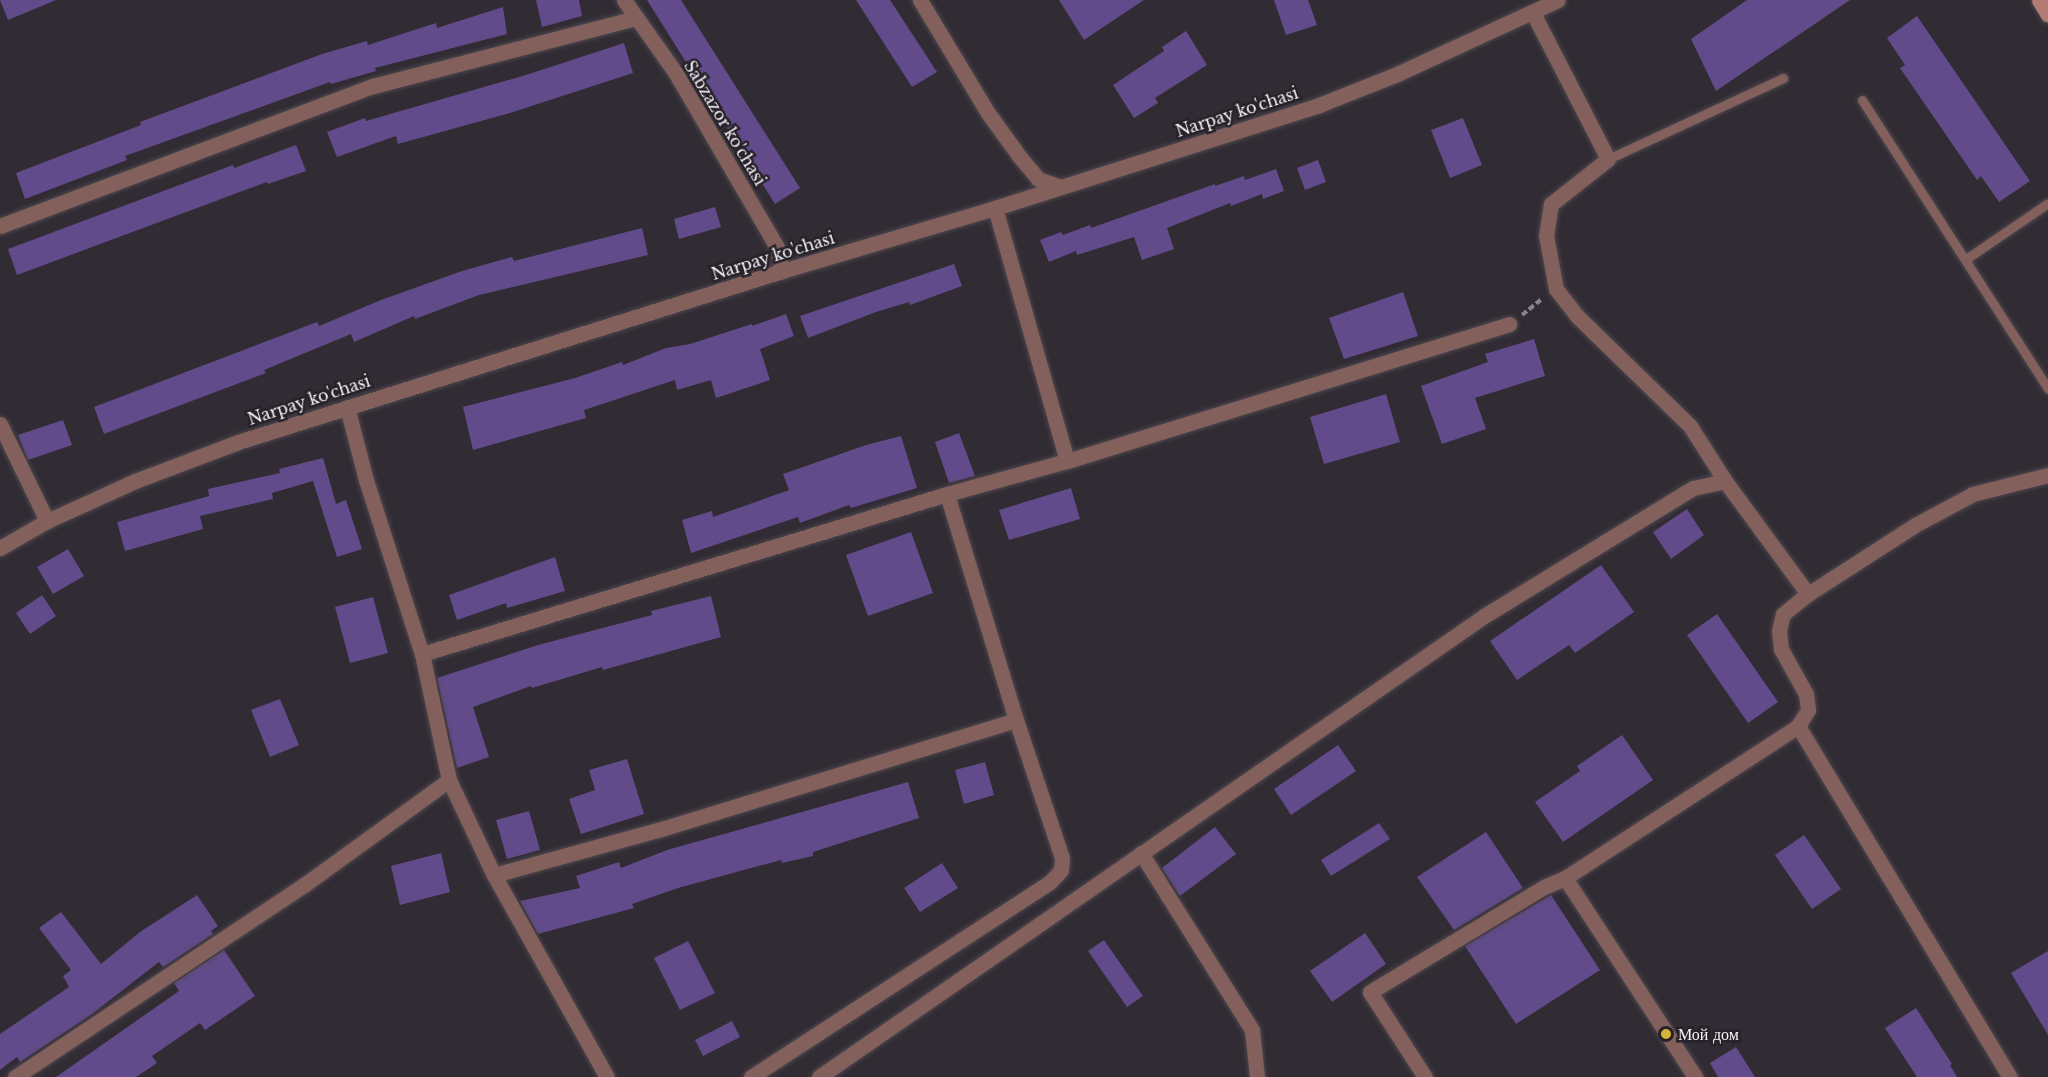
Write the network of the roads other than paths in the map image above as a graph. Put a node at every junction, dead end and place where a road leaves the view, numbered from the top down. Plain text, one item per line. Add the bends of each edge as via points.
1 (624, 0) edge
2 (920, 0) edge
3 (1558, 0) edge
4 (2039, 0) edge
5 (1533, 13) junction
6 (2048, 15) edge
7 (636, 18) junction
8 (1784, 78) dead end
9 (1862, 100) dead end
10 (1608, 159) junction
11 (1061, 187) junction
12 (2048, 203) edge
13 (995, 208) junction
14 (0, 226) edge
15 (1966, 258) junction
16 (782, 271) junction
17 (1509, 324) dead end
18 (2048, 388) edge
19 (347, 407) junction
20 (0, 424) edge
21 (1067, 461) junction
22 (2048, 475) edge
23 (1725, 481) junction
24 (946, 494) junction
25 (47, 521) junction
26 (0, 548) edge
27 (1808, 594) junction
28 (422, 654) junction
29 (1016, 720) junction
30 (1798, 726) junction
31 (449, 780) junction
32 (1141, 853) junction
33 (494, 875) junction
34 (1565, 878) junction
35 (15, 1077) edge
36 (607, 1077) edge
37 (751, 1077) edge
38 (819, 1077) edge
39 (1257, 1077) edge
40 (1425, 1077) edge
41 (1695, 1077) edge
42 (2010, 1077) edge

1 - 7 street, Sabzazor ko'chasi
2 - 11 street via 988,113 1019,156 1038,179
3 - 5 street, Narpay ko'chasi
4 - 6 main road
5 - 10 street
5 - 11 street, Narpay ko'chasi via 1319,105
7 - 14 street via 373,86
7 - 16 street, Sabzazor ko'chasi via 675,72 777,247
8 - 10 lane
9 - 15 lane
10 - 23 street via 1551,204 1546,235 1556,289 1577,316 1690,426
11 - 13 street, Narpay ko'chasi
12 - 15 lane
13 - 16 street, Narpay ko'chasi
13 - 21 street
15 - 18 lane
16 - 19 street, Narpay ko'chasi
17 - 21 street
19 - 25 street, Narpay ko'chasi via 135,481
19 - 28 street via 366,480
20 - 25 street
21 - 24 street
22 - 27 street via 1973,494 1915,525
23 - 27 street
23 - 32 street via 1693,488 1484,616
24 - 28 street
24 - 29 street
25 - 26 street, Narpay ko'chasi
27 - 30 street via 1783,614 1779,631 1781,649 1806,694 1808,710
28 - 31 street
29 - 33 street via 665,828
29 - 37 street via 1062,858 1061,870 1050,882
30 - 34 street
30 - 42 street
31 - 33 street
31 - 35 street via 304,885
32 - 38 street
32 - 39 street via 1252,1030
33 - 36 street
34 - 40 street via 1370,992
34 - 41 street

